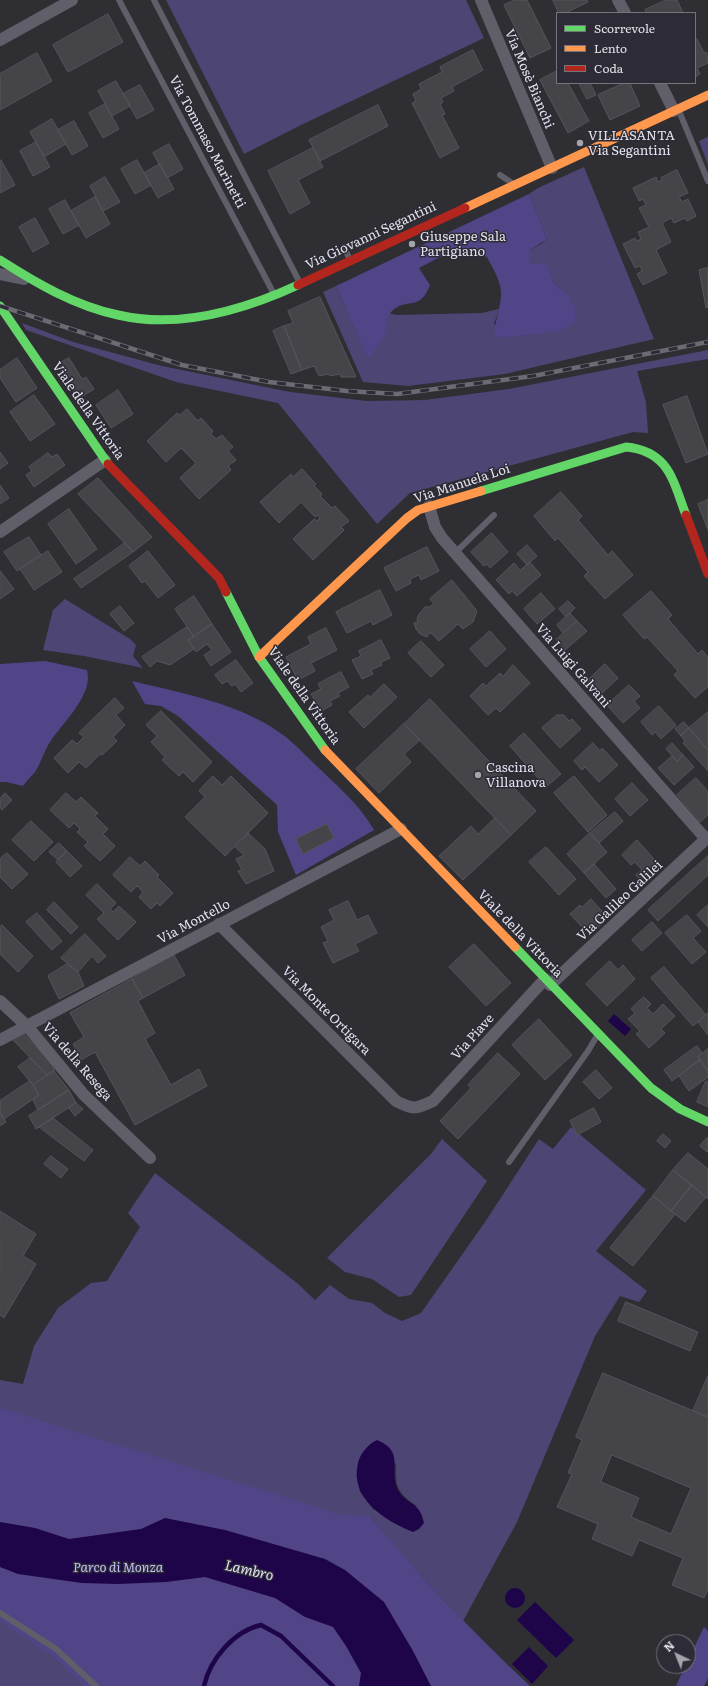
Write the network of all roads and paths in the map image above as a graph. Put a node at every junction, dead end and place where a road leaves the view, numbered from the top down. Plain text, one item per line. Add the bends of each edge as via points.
1 (72, 0) edge
2 (119, 0) edge
3 (154, 0) edge
4 (481, 0) edge
5 (618, 0) edge
6 (624, 12) edge
7 (0, 40) edge
8 (661, 84) edge
9 (708, 95) edge
10 (676, 110) junction
11 (552, 168) junction
12 (500, 175) dead end
13 (708, 181) edge
14 (514, 185) junction
15 (344, 247) dead end
16 (0, 260) edge
17 (350, 262) junction
18 (0, 274) edge
19 (32, 281) junction
20 (300, 284) junction
21 (275, 295) junction
22 (0, 306) edge
23 (105, 460) junction
24 (428, 506) junction
25 (494, 515) dead end
26 (0, 532) edge
27 (454, 553) junction
28 (708, 574) edge
29 (259, 656) junction
30 (401, 829) junction
31 (707, 838) edge
32 (219, 924) junction
33 (548, 982) junction
34 (0, 1001) edge
35 (28, 1027) junction
36 (598, 1034) junction
37 (0, 1040) edge
38 (417, 1108) joint
39 (708, 1122) edge
40 (150, 1158) dead end
41 (508, 1162) dead end
42 (0, 1613) edge
43 (96, 1686) edge

1 - 7 street
2 - 21 lane, Via Tommaso Marinetti
3 - 20 lane, Via Tommaso Marinetti
4 - 11 street, Via Mosè Bianchi
5 - 6 street
8 - 10 street
9 - 10 street, Via Giovanni Segantini
10 - 11 street, Via Giovanni Segantini
10 - 13 lane
11 - 14 street, Via Giovanni Segantini
12 - 14 lane
14 - 17 street, Via Giovanni Segantini
15 - 17 lane
16 - 19 street, Via Giovanni Segantini
17 - 20 street, Via Giovanni Segantini
18 - 19 street, Via Giovanni Segantini
19 - 21 street, Via Giovanni Segantini via 53,292 97,308 160,320 217,313
20 - 21 street, Via Giovanni Segantini
22 - 23 street, Viale della Vittoria
23 - 26 street
23 - 29 street, Viale della Vittoria via 218,578
24 - 27 street, Via Luigi Galvani via 435,527
24 - 28 street, Via Manuela Loi via 626,448 637,448 658,458 669,470
24 - 29 street, Via Manuela Loi via 407,518
25 - 27 lane
27 - 31 street, Via Luigi Galvani
29 - 30 street, Viale della Vittoria via 321,746
30 - 32 street, Via Montello
30 - 33 street, Viale della Vittoria
31 - 33 street, Via Galileo Galilei
32 - 35 street, Via Montello
32 - 38 street, Via Monte Ortigara via 396,1101
33 - 36 street, Viale della Vittoria
33 - 38 street, Via Piave via 433,1101
34 - 35 street, Via della Resega
35 - 37 street, Via Montello
35 - 40 street, Via della Resega via 84,1095
36 - 39 street, Viale della Vittoria via 663,1098
36 - 41 lane
42 - 43 lane via 56,1649

